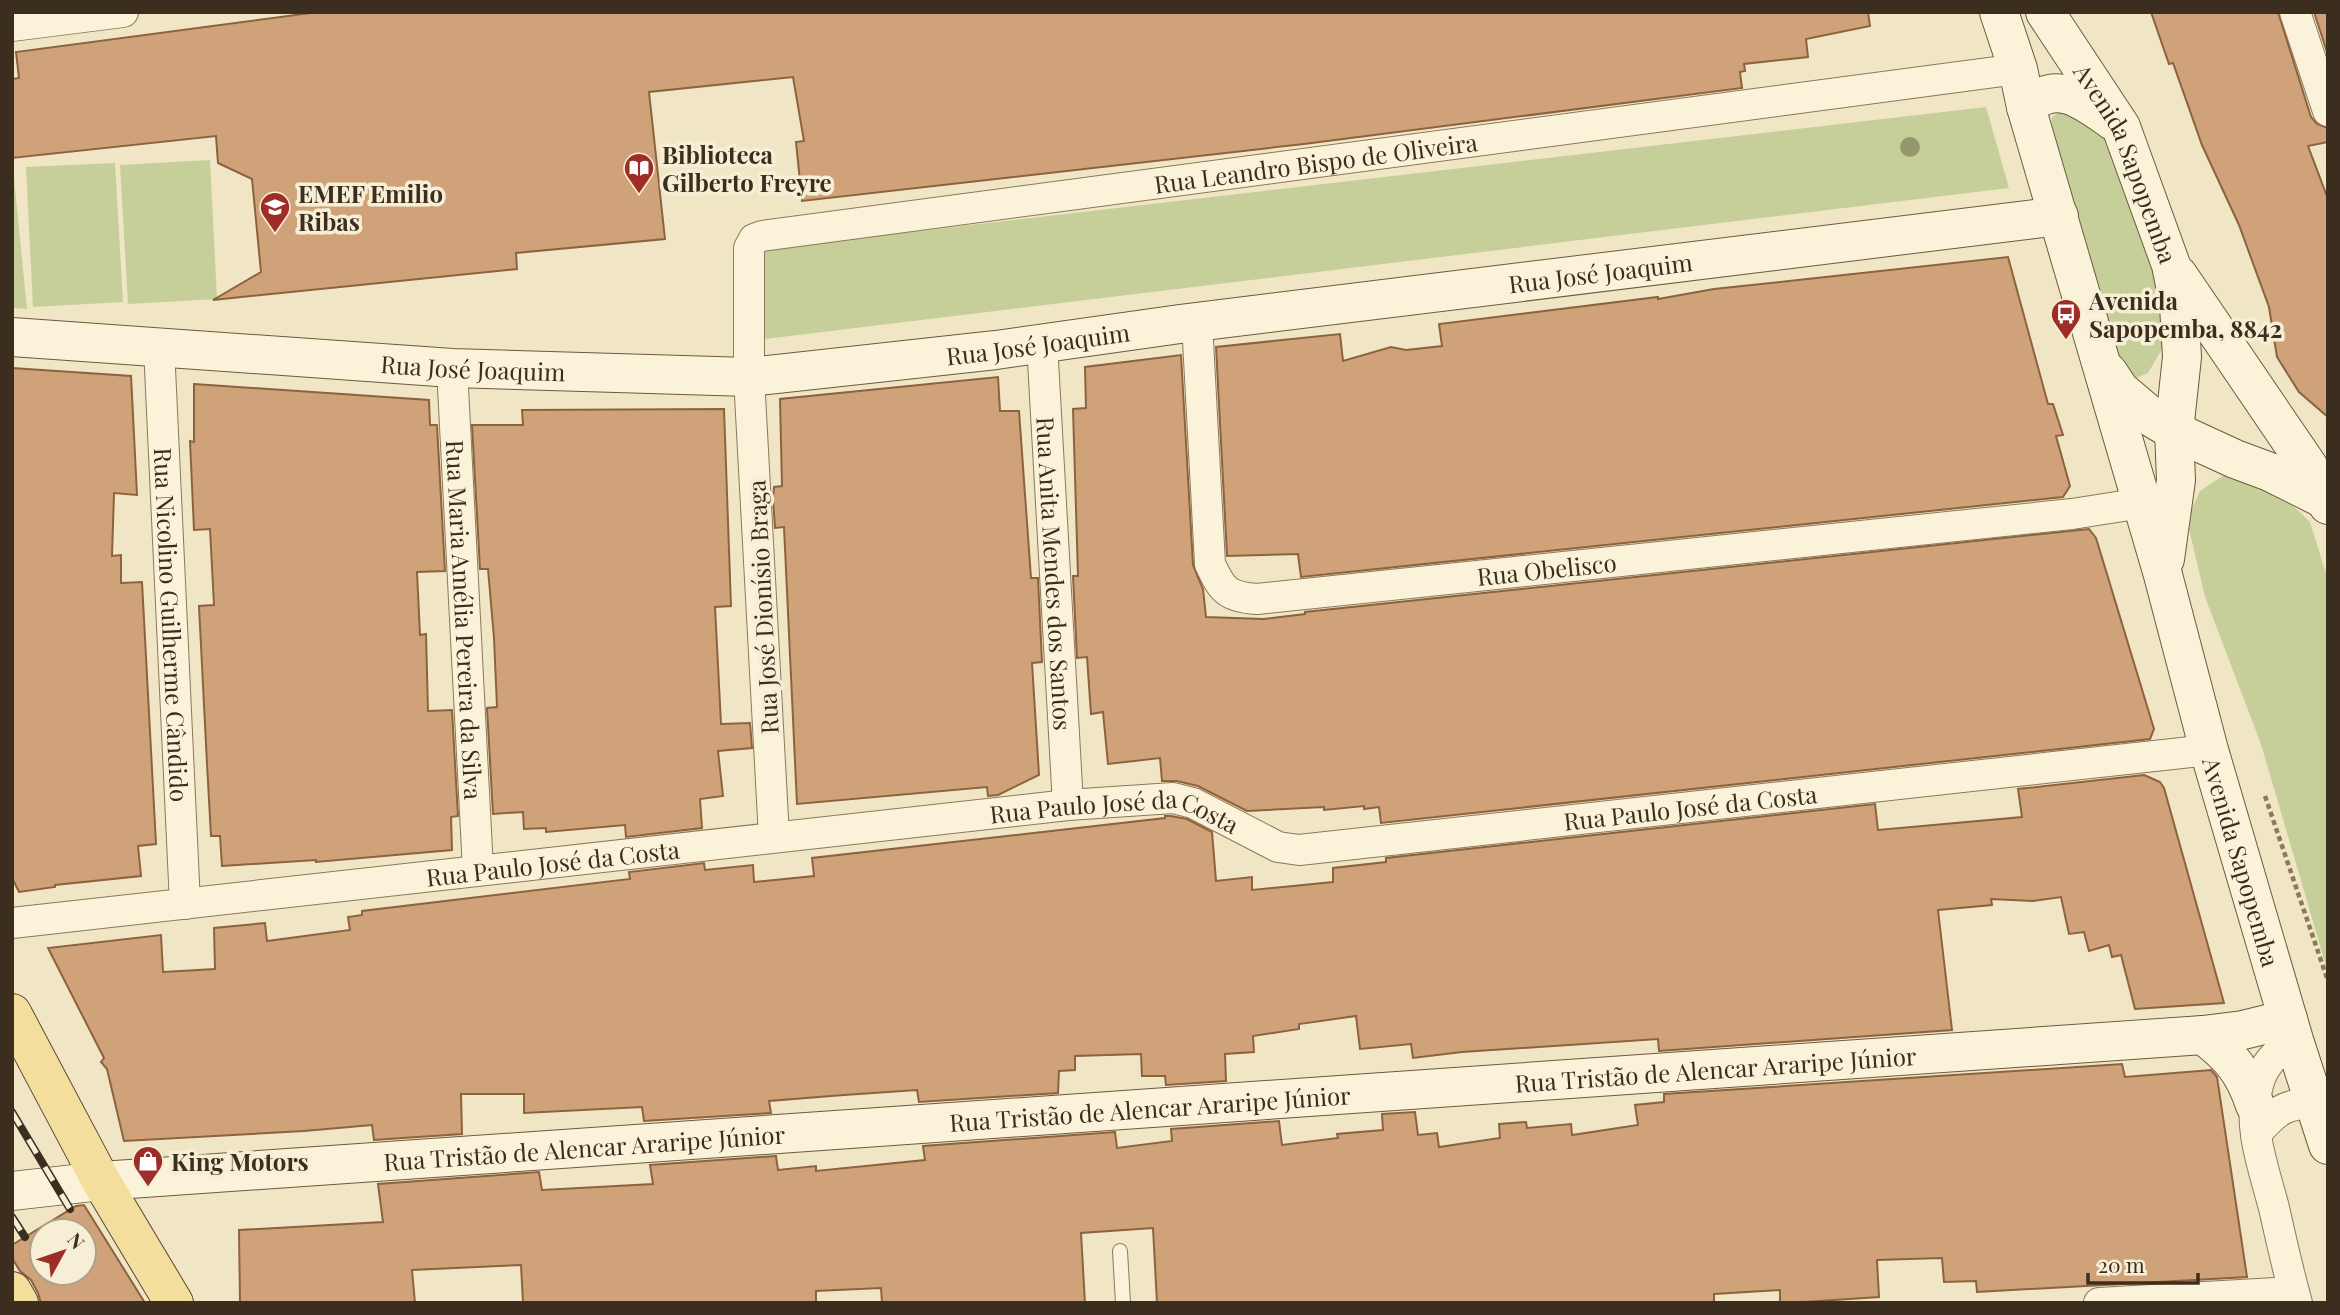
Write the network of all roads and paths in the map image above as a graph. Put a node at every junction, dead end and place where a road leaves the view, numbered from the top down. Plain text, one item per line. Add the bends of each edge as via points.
1 (123, 12) edge
2 (1999, 12) edge
3 (2045, 12) edge
4 (2295, 12) edge
5 (12, 26) edge
6 (2018, 69) junction
7 (2326, 101) edge
8 (2026, 107) junction
9 (2121, 127) junction
10 (2059, 216) junction
11 (2171, 265) junction
12 (1197, 322) junction
13 (12, 337) edge
14 (1042, 343) junction
15 (159, 347) junction
16 (2100, 358) junction
17 (452, 368) junction
18 (749, 377) junction
19 (2174, 431) junction
20 (2322, 480) edge
21 (2142, 503) junction
22 (2163, 575) junction
23 (2209, 750) junction
24 (2261, 783) dead end
25 (1068, 805) junction
26 (774, 837) junction
27 (478, 870) junction
28 (185, 904) junction
29 (12, 923) edge
30 (2328, 981) edge
31 (12, 1013) edge
32 (2291, 1029) junction
33 (2203, 1035) junction
34 (2315, 1104) junction
35 (2255, 1120) junction
36 (2328, 1145) edge
37 (101, 1181) junction
38 (12, 1191) edge
39 (1120, 1251) dead end
40 (12, 1291) edge
41 (2295, 1297) edge
42 (19, 1303) edge
43 (174, 1303) edge
44 (1123, 1303) edge
45 (2099, 1303) edge

1 - 5 street
2 - 6 street, Avenida Sapopemba
3 - 9 street, Avenida Sapopemba
4 - 7 street
6 - 8 street, Avenida Sapopemba
6 - 18 street, Rua Leandro Bispo de Oliveira via 762,236 749,248
8 - 9 street via 2047,93 2064,93
8 - 10 street, Avenida Sapopemba
9 - 11 street, Avenida Sapopemba
10 - 12 street, Rua José Joaquim
10 - 16 street, Avenida Sapopemba
11 - 19 street, Avenida Sapopemba via 2182,357
11 - 20 street
12 - 14 street, Rua José Joaquim
12 - 21 street, Rua Obelisco via 1210,564 1228,593 1241,598 2072,514
13 - 15 street, Rua José Joaquim
14 - 18 street, Rua José Joaquim
14 - 25 street, Rua Anita Mendes dos Santos
15 - 17 street, Rua José Joaquim
15 - 28 street, Rua Nicolino Guilherme Cândido
16 - 19 street via 2120,390
16 - 21 street, Avenida Sapopemba
17 - 18 street, Rua José Joaquim
17 - 27 street, Rua Maria Amélia Pereira da Silva
18 - 26 street, Rua José Dionísio Braga
19 - 20 street via 2270,472
19 - 22 street, Avenida Sapopemba via 2176,480
21 - 22 street, Avenida Sapopemba
22 - 23 street, Avenida Sapopemba
23 - 25 street, Rua Paulo José da Costa via 1299,850 1278,847 1193,803 1173,799
23 - 32 street, Avenida Sapopemba
24 - 30 path
25 - 26 street, Rua Paulo José da Costa
26 - 27 street, Rua Paulo José da Costa
27 - 28 street, Rua Paulo José da Costa
28 - 29 street, Rua Paulo José da Costa
31 - 37 main road
32 - 33 street, Rua Tristão de Alencar Araripe Júnior
32 - 34 street, Avenida Sapopemba
32 - 35 street via 2258,1084
33 - 35 street via 2238,1068 2247,1083
33 - 37 street, Rua Tristão de Alencar Araripe Júnior
34 - 35 street via 2285,1107 2270,1118
34 - 36 street, Avenida Sapopemba
35 - 41 street
37 - 38 street, Rua Tristão de Alencar Araripe Júnior
37 - 43 main road
39 - 44 lane
40 - 42 main road
41 - 45 street

